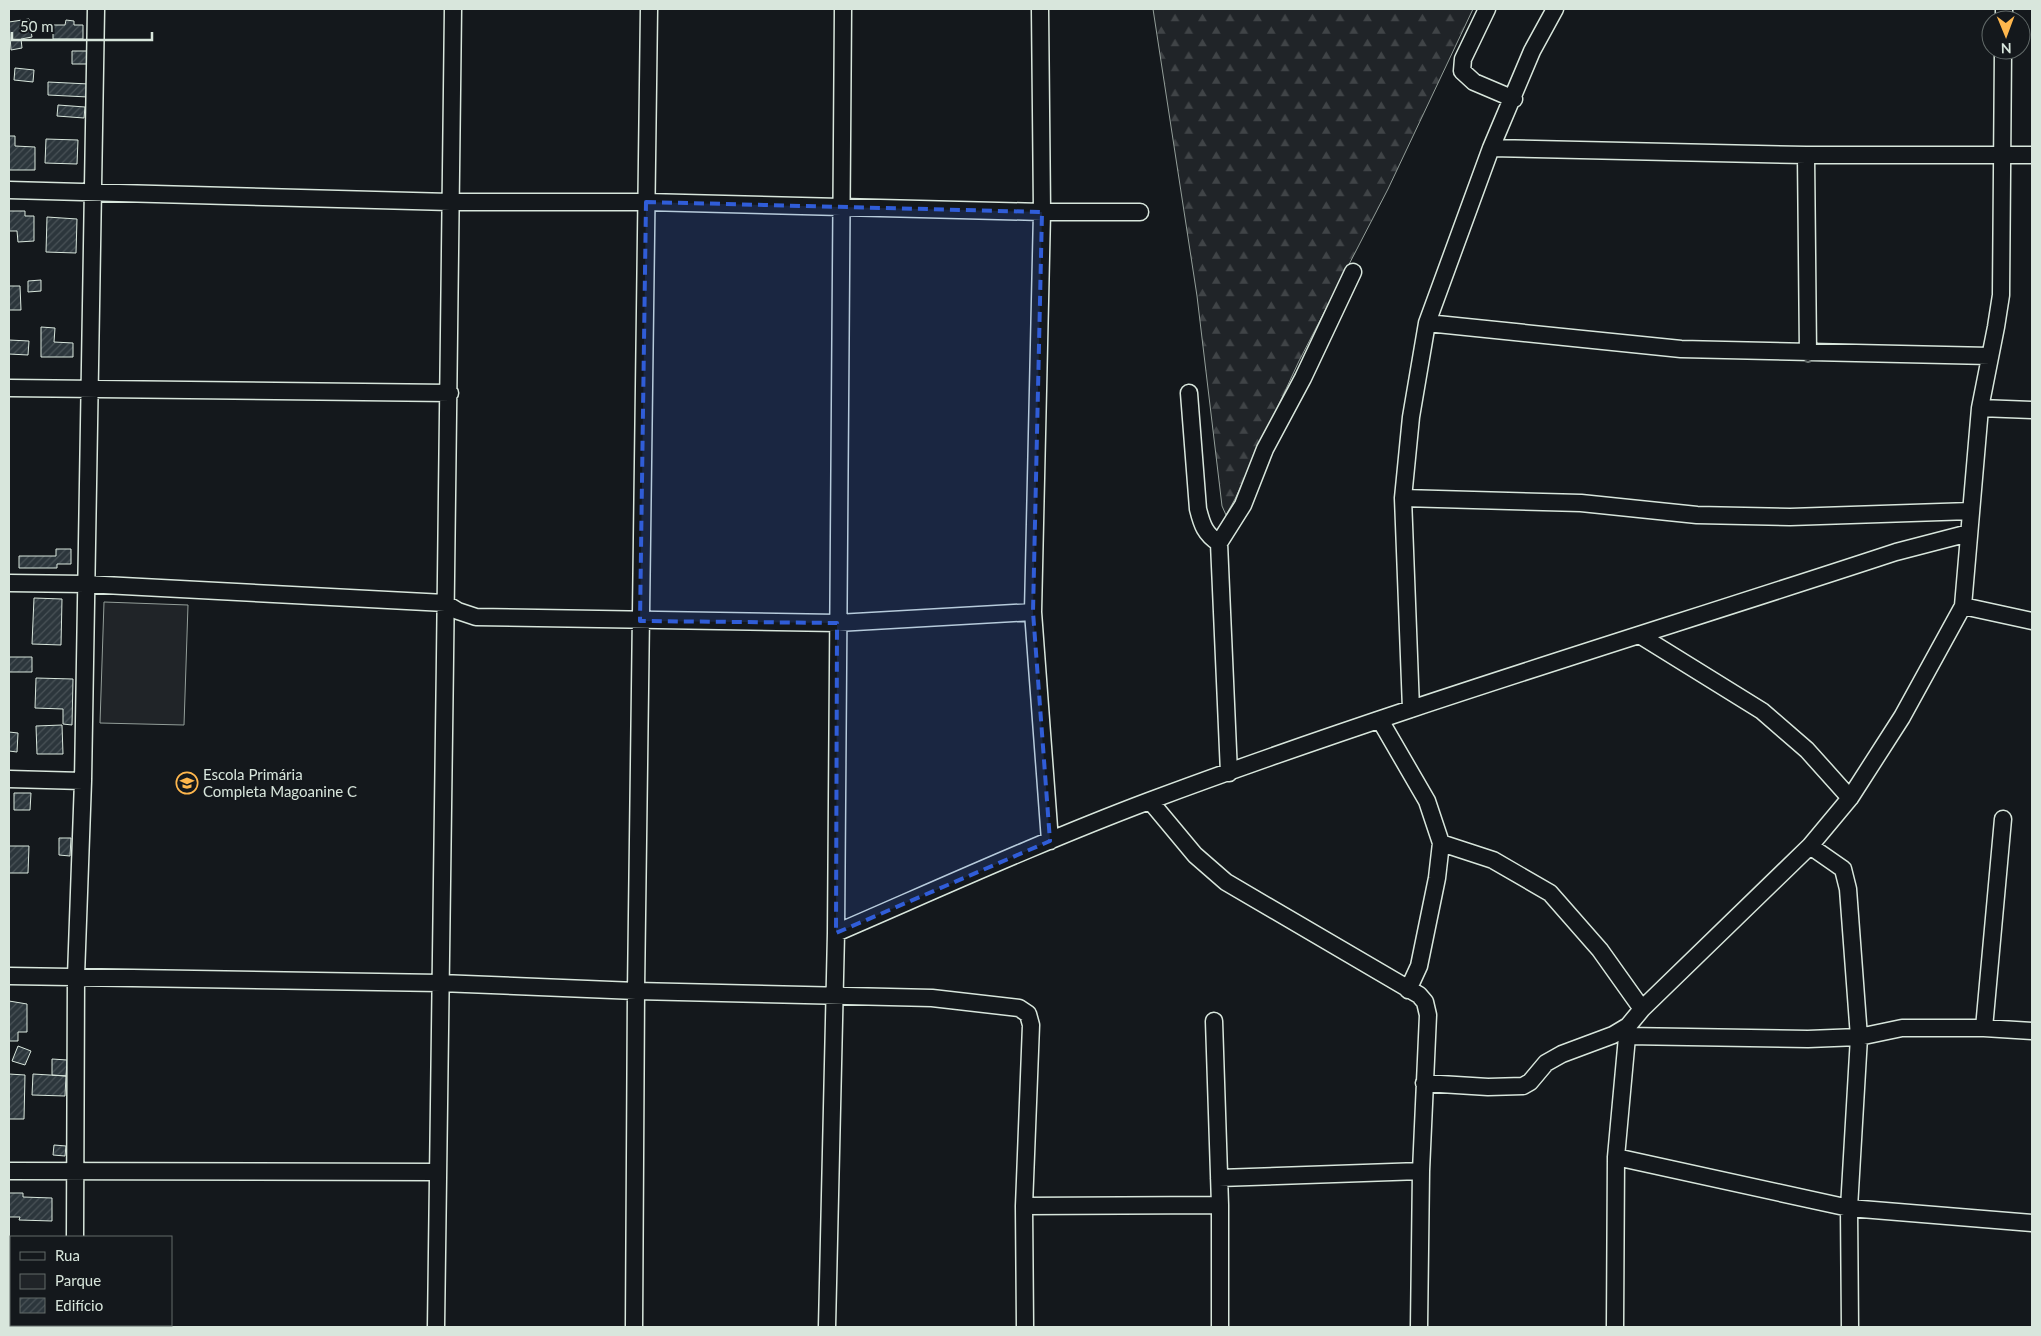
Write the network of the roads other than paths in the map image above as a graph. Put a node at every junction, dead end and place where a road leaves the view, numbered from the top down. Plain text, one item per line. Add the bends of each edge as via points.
1 (96, 9) edge
2 (454, 9) edge
3 (649, 9) edge
4 (843, 9) edge
5 (1040, 9) edge
6 (1487, 9) edge
7 (1555, 9) edge
8 (2003, 60) edge
9 (1514, 99) junction
10 (1491, 148) junction
11 (1806, 154) junction
12 (2000, 155) junction
13 (2032, 155) edge
14 (9, 190) edge
15 (92, 192) junction
16 (450, 202) junction
17 (646, 202) junction
18 (842, 208) junction
19 (1042, 212) junction
20 (1140, 212) dead end
21 (1353, 272) dead end
22 (1426, 323) junction
23 (1808, 353) junction
24 (1990, 356) junction
25 (9, 388) edge
26 (90, 390) junction
27 (450, 393) junction
28 (1189, 393) dead end
29 (1980, 408) junction
30 (2032, 410) edge
31 (1403, 498) junction
32 (1971, 511) junction
33 (1969, 533) junction
34 (1219, 543) junction
35 (9, 583) edge
36 (85, 584) junction
37 (445, 603) junction
38 (1963, 606) junction
39 (1033, 612) junction
40 (640, 621) junction
41 (2032, 621) edge
42 (837, 623) junction
43 (1641, 636) junction
44 (1411, 709) junction
45 (1380, 720) junction
46 (1228, 773) junction
47 (9, 779) edge
48 (83, 781) junction
49 (1850, 798) junction
50 (1150, 801) junction
51 (2003, 819) dead end
52 (1050, 841) junction
53 (1441, 843) junction
54 (1810, 846) junction
55 (836, 933) junction
56 (9, 976) edge
57 (76, 976) junction
58 (440, 983) junction
59 (1408, 990) junction
60 (636, 991) junction
61 (834, 996) junction
62 (1642, 1009) junction
63 (1214, 1020) dead end
64 (1984, 1028) junction
65 (1628, 1031) junction
66 (2032, 1031) edge
67 (1859, 1037) junction
68 (1424, 1083) junction
69 (1616, 1157) junction
70 (9, 1171) edge
71 (1420, 1171) junction
72 (438, 1172) junction
73 (75, 1173) junction
74 (1219, 1178) junction
75 (1220, 1205) junction
76 (1024, 1206) junction
77 (1849, 1208) junction
78 (2032, 1223) edge
79 (75, 1236) edge
80 (436, 1327) edge
81 (634, 1327) edge
82 (827, 1327) edge
83 (1025, 1327) edge
84 (1220, 1327) edge
85 (1419, 1327) edge
86 (1616, 1327) edge
87 (1850, 1327) edge

1 - 15 street
2 - 16 street
3 - 17 street
4 - 18 street
5 - 19 street
6 - 9 street via 1464,59 1462,72 1474,82
7 - 9 street via 1532,51
8 - 12 street
9 - 10 street
10 - 11 street
10 - 22 street
11 - 12 street
11 - 23 street
12 - 13 street
12 - 24 street via 2001,295
14 - 15 street
15 - 16 street
15 - 26 street
16 - 17 street
16 - 27 street
17 - 18 street
17 - 40 street
18 - 19 street
18 - 42 street
19 - 20 street
19 - 39 street
21 - 34 street via 1265,450 1243,505
22 - 23 street via 1681,349
22 - 31 street
23 - 24 street
24 - 29 street
25 - 26 street
26 - 27 street
26 - 36 street
27 - 37 street
28 - 34 street via 1198,509 1208,536
29 - 30 street
29 - 32 street
31 - 32 street via 1581,503 1697,515 1790,517
31 - 44 street
32 - 33 street
33 - 38 street
33 - 43 street via 1896,552
34 - 46 street
35 - 36 street
36 - 37 street
36 - 48 street
37 - 40 street via 476,617
37 - 58 street
38 - 41 street
38 - 49 street via 1902,717
39 - 42 street
39 - 52 street
40 - 42 street
40 - 60 street
42 - 55 street
43 - 44 street
43 - 49 street via 1762,711 1807,750
44 - 45 street
45 - 46 street
45 - 53 street via 1427,801
46 - 50 street
47 - 48 street
48 - 57 street
49 - 54 street
50 - 52 street
50 - 59 street via 1195,855 1226,882
51 - 64 street
52 - 55 street
53 - 59 street via 1419,966
53 - 62 street via 1494,860 1550,893 1600,950
54 - 62 street
54 - 67 street via 1843,869 1846,878
55 - 61 street
56 - 57 street
57 - 58 street
57 - 73 street
58 - 60 street
58 - 72 street
59 - 68 street via 1426,1002
60 - 61 street
60 - 81 street
61 - 76 street via 932,998 1019,1008 1028,1014 1031,1025
61 - 82 street
62 - 65 street
63 - 74 street
64 - 66 street
64 - 67 street via 1902,1028
65 - 67 street via 1808,1039
65 - 68 street via 1562,1054 1546,1063 1523,1086
65 - 69 street
67 - 77 street
68 - 71 street
69 - 77 street
69 - 86 street
70 - 73 street
71 - 74 street
71 - 85 street
72 - 73 street
72 - 80 street
73 - 79 street
74 - 75 street
75 - 76 street
75 - 84 street
76 - 83 street
77 - 78 street
77 - 87 street

